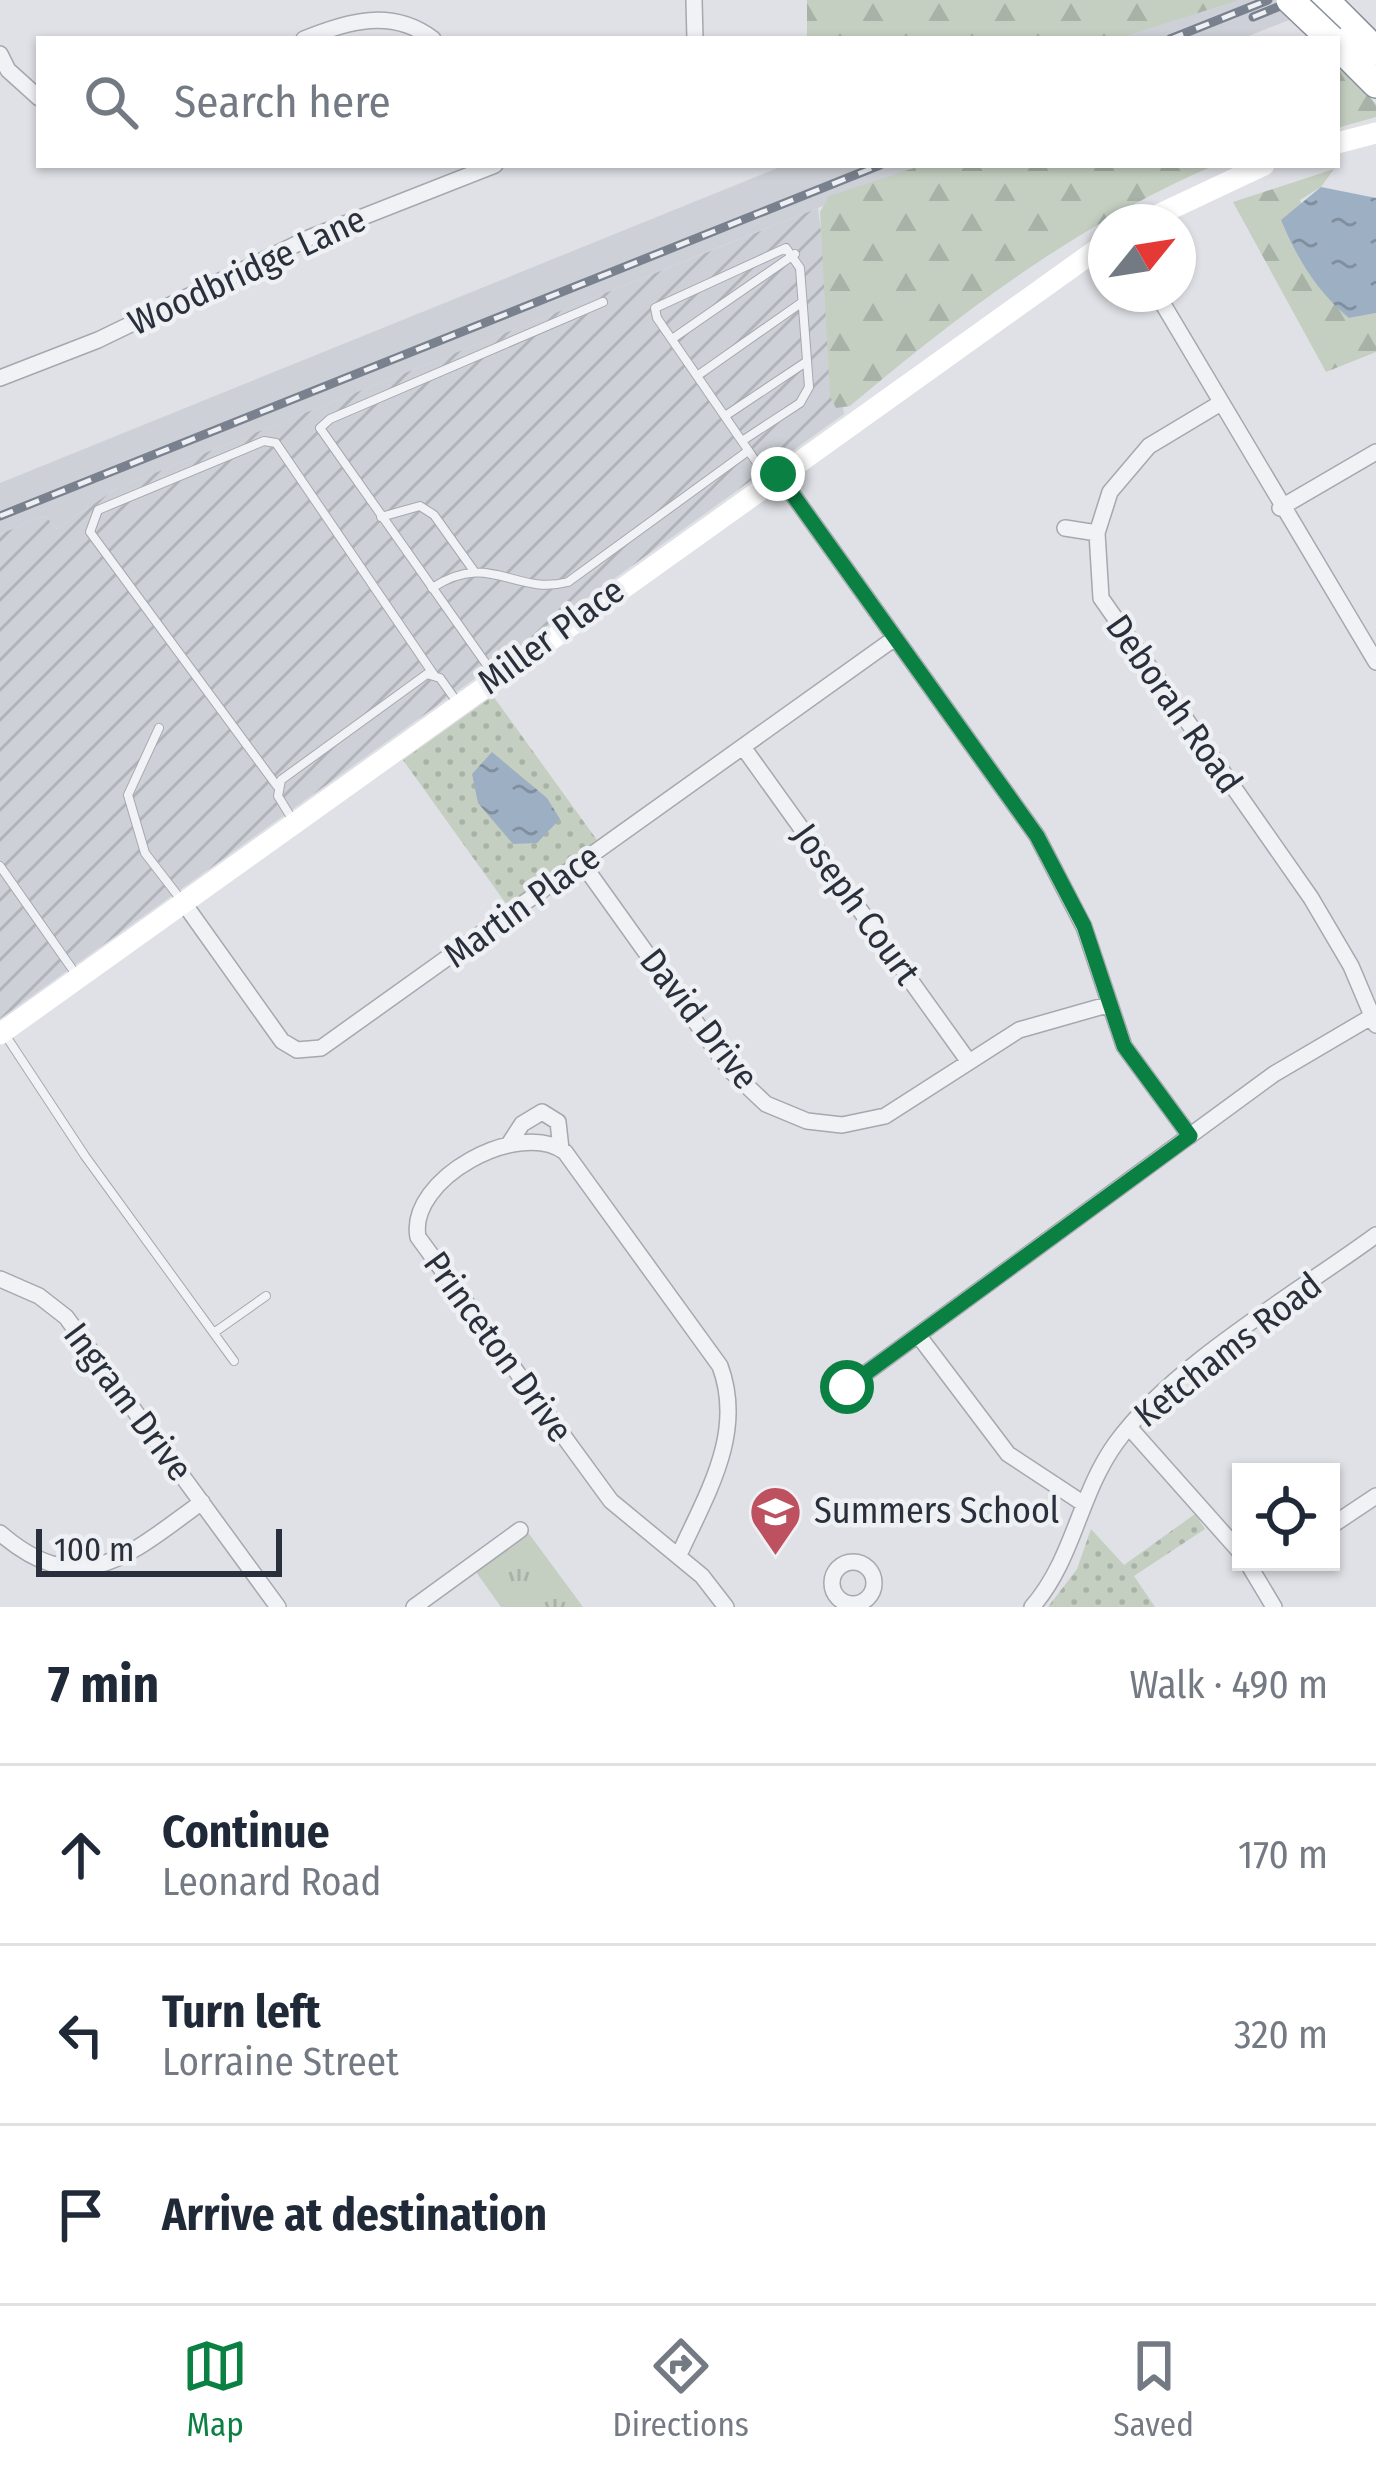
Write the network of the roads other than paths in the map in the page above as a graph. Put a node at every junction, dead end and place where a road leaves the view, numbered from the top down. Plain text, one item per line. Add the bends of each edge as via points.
1 (694, 0) edge
2 (1290, 0) edge
3 (1324, 0) edge
4 (312, 36) edge
5 (428, 36) edge
6 (694, 36) edge
7 (1335, 36) edge
8 (1338, 36) edge
9 (1340, 40) edge
10 (1376, 51) edge
11 (0, 54) edge
12 (1376, 84) edge
13 (36, 95) edge
14 (1376, 133) edge
15 (1340, 142) edge
16 (487, 168) edge
17 (1258, 168) edge
18 (1181, 204) edge
19 (795, 254) junction
20 (1088, 256) edge
21 (603, 302) dead end
22 (802, 302) junction
23 (1167, 312) edge
24 (672, 339) junction
25 (807, 362) junction
26 (697, 376) junction
27 (0, 378) edge
28 (1220, 404) junction
29 (725, 416) junction
30 (742, 441) junction
31 (748, 451) junction
32 (1376, 452) edge
33 (774, 477) junction
34 (1280, 508) junction
35 (381, 517) junction
36 (1065, 528) dead end
37 (1096, 533) junction
38 (475, 572) junction
39 (432, 588) junction
40 (895, 638) junction
41 (1376, 662) edge
42 (434, 675) junction
43 (495, 676) junction
44 (458, 704) junction
45 (159, 728) dead end
46 (743, 747) junction
47 (277, 787) junction
48 (294, 822) junction
49 (582, 863) junction
50 (0, 866) edge
51 (183, 902) junction
52 (78, 978) junction
53 (1107, 1005) junction
54 (1374, 1021) edge
55 (1, 1033) edge
56 (969, 1062) junction
57 (1190, 1136) junction
58 (509, 1144) junction
59 (561, 1149) junction
60 (1376, 1235) edge
61 (0, 1279) edge
62 (266, 1296) dead end
63 (215, 1332) junction
64 (918, 1335) junction
65 (234, 1361) dead end
66 (847, 1387) dead end
67 (1129, 1427) junction
68 (1376, 1496) edge
69 (202, 1502) junction
70 (1084, 1504) junction
71 (1340, 1520) edge
72 (520, 1530) dead end
73 (0, 1533) edge
74 (1232, 1543) edge
75 (679, 1555) junction
76 (1252, 1571) edge
77 (836, 1594) dead end
78 (278, 1607) edge
79 (415, 1607) edge
80 (725, 1607) edge
81 (818, 1607) edge
82 (1032, 1607) edge
83 (1274, 1607) edge

1 - 6 street
2 - 7 highway, bridge
3 - 8 highway
4 - 5 street via 382,19
9 - 10 highway
9 - 12 highway
11 - 13 street
14 - 15 street
16 - 27 street, Woodbridge Lane via 309,238
17 - 18 street
19 - 22 lane
19 - 24 lane
19 - 24 lane via 786,248 662,301 655,308
20 - 33 street, Miller Place
21 - 35 lane via 323,423 320,433
22 - 25 lane
22 - 26 lane
23 - 28 street
24 - 26 lane
25 - 29 lane
25 - 30 lane via 806,398
26 - 29 lane
28 - 34 street
28 - 37 street, Deborah Road via 1126,467
29 - 30 lane
30 - 31 lane
31 - 33 lane
31 - 38 lane via 568,582
32 - 34 street
33 - 40 street
33 - 43 street, Miller Place
34 - 41 street
35 - 38 lane via 420,506
35 - 39 lane
36 - 37 street
37 - 54 street, Deborah Road via 1101,598 1113,622 1311,898
38 - 39 lane
39 - 43 lane
40 - 46 street, Martin Place
40 - 53 street via 1063,880
42 - 44 lane
42 - 47 lane
42 - 47 lane via 276,443 264,441 98,510 90,532
43 - 44 street, Miller Place
44 - 48 street, Miller Place
45 - 51 lane via 128,795 145,854
46 - 49 street, Martin Place
46 - 56 street, Joseph Court
47 - 48 lane
48 - 51 street, Miller Place
49 - 51 street, Martin Place via 309,1051 282,1041
49 - 56 street, David Drive via 730,1070 766,1104 807,1121 868,1121 925,1095
50 - 52 lane
51 - 52 street, Miller Place
52 - 55 street, Miller Place
53 - 56 street, David Drive via 1019,1030
53 - 57 street via 1124,1046
54 - 57 street via 1274,1074
55 - 63 lane
57 - 64 street
58 - 59 street
58 - 59 street, Princeton Drive via 542,1112 558,1122
58 - 75 street, Princeton Drive via 426,1196 418,1237 611,1501
59 - 75 street, Princeton Drive via 698,1332 732,1398 730,1426
60 - 67 street, Ketchams Road via 1174,1383
61 - 69 street, Ingram Drive via 66,1317
62 - 63 lane
63 - 65 lane
64 - 66 street
64 - 70 street via 1008,1454
67 - 70 street, Ketchams Road
67 - 74 street
68 - 71 street
69 - 73 street via 140,1547 91,1569 46,1564
69 - 78 street, Ingram Drive
70 - 82 street, Ketchams Road via 1058,1573
72 - 79 street
75 - 80 street, Princeton Drive
76 - 83 street
77 - 81 street

